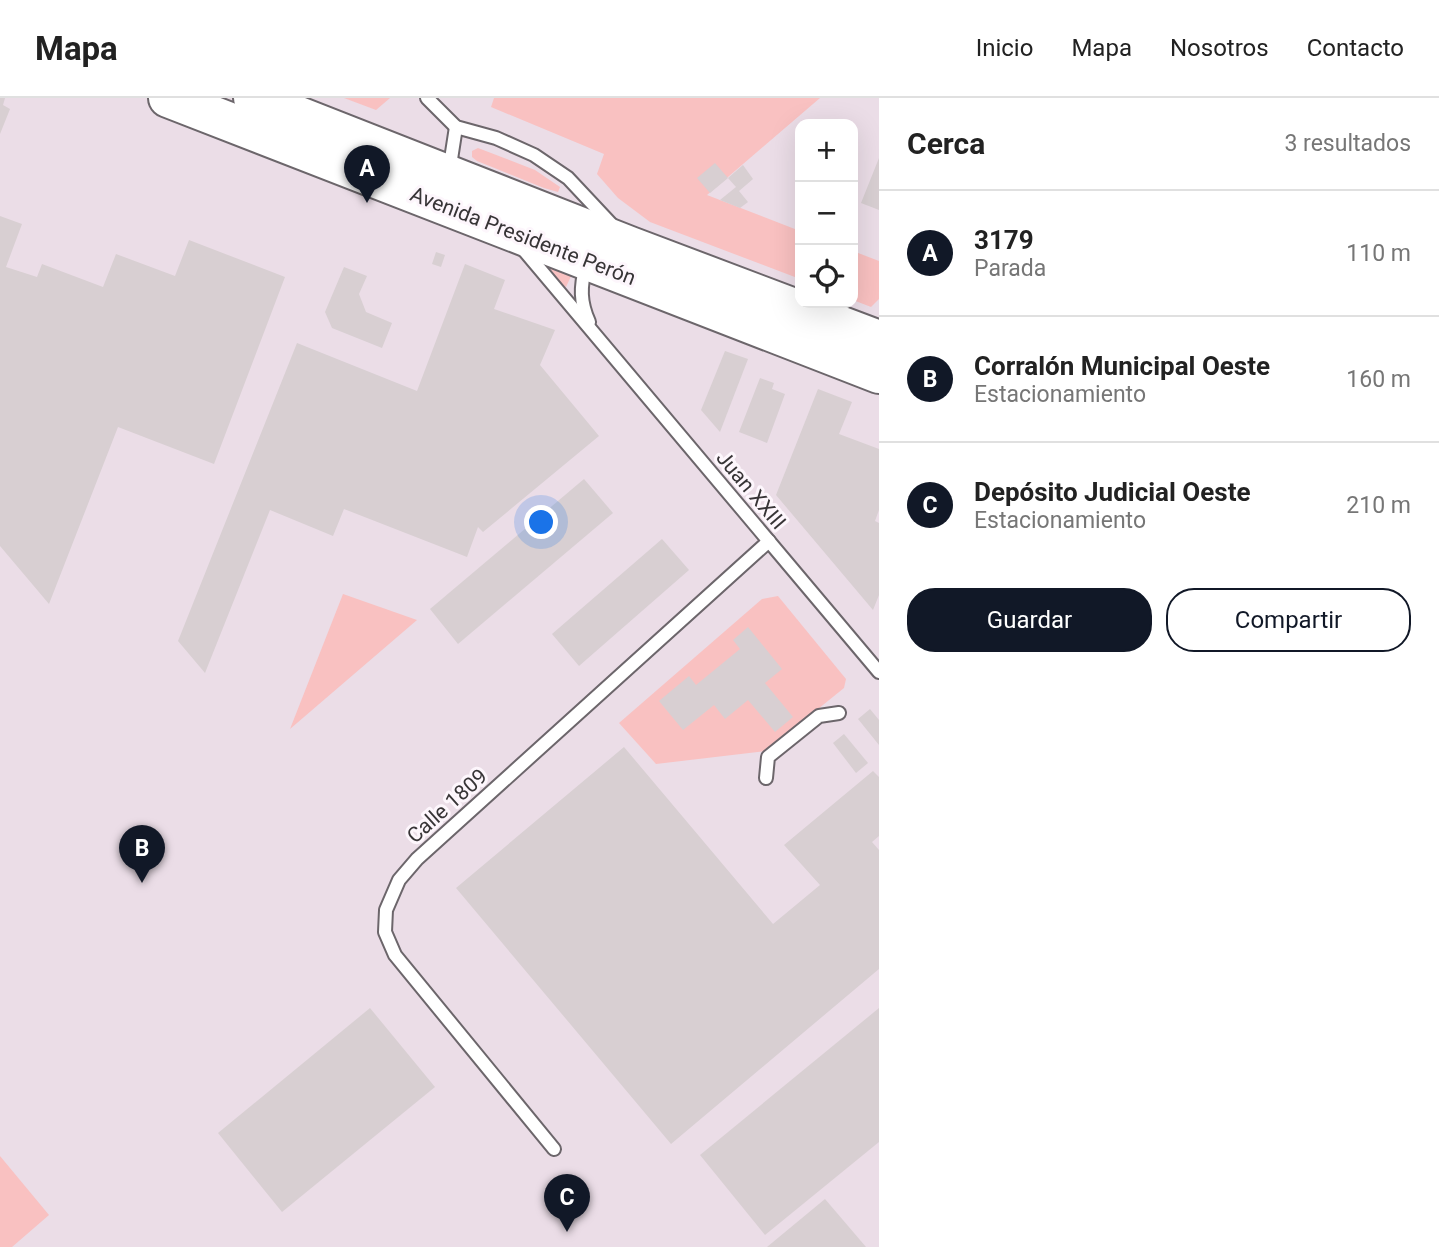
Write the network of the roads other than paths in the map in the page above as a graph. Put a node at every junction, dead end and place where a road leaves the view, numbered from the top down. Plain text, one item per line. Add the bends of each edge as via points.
1 (168, 98) edge
2 (253, 98) edge
3 (427, 98) edge
4 (456, 127) junction
5 (568, 178) junction
6 (446, 189) junction
7 (506, 229) junction
8 (589, 245) junction
9 (630, 246) junction
10 (594, 332) junction
11 (879, 340) edge
12 (879, 373) edge
13 (769, 541) junction
14 (879, 671) edge
15 (839, 713) dead end
16 (766, 778) dead end
17 (554, 1149) dead end

1 - 6 main road, Avenida Presidente Perón
2 - 6 main road, Avenida Presidente Perón
3 - 4 lane
4 - 5 lane via 534,155
4 - 6 lane
5 - 8 lane, Juan XXIII via 583,206
5 - 9 lane
6 - 7 main road, Avenida Presidente Perón
6 - 8 main road, Avenida Presidente Perón
7 - 8 main road, Avenida Presidente Perón
7 - 10 lane, Juan XXIII
8 - 9 main road, Avenida Presidente Perón
8 - 10 lane, Juan XXIII via 581,284 583,309
8 - 12 main road, Avenida Presidente Perón
9 - 11 main road, Avenida Presidente Perón
10 - 13 lane, Juan XXIII
13 - 14 lane, Juan XXIII
13 - 17 lane, Calle 1809 via 416,859 399,880 386,909 385,932 395,954
15 - 16 lane via 819,716 768,757

